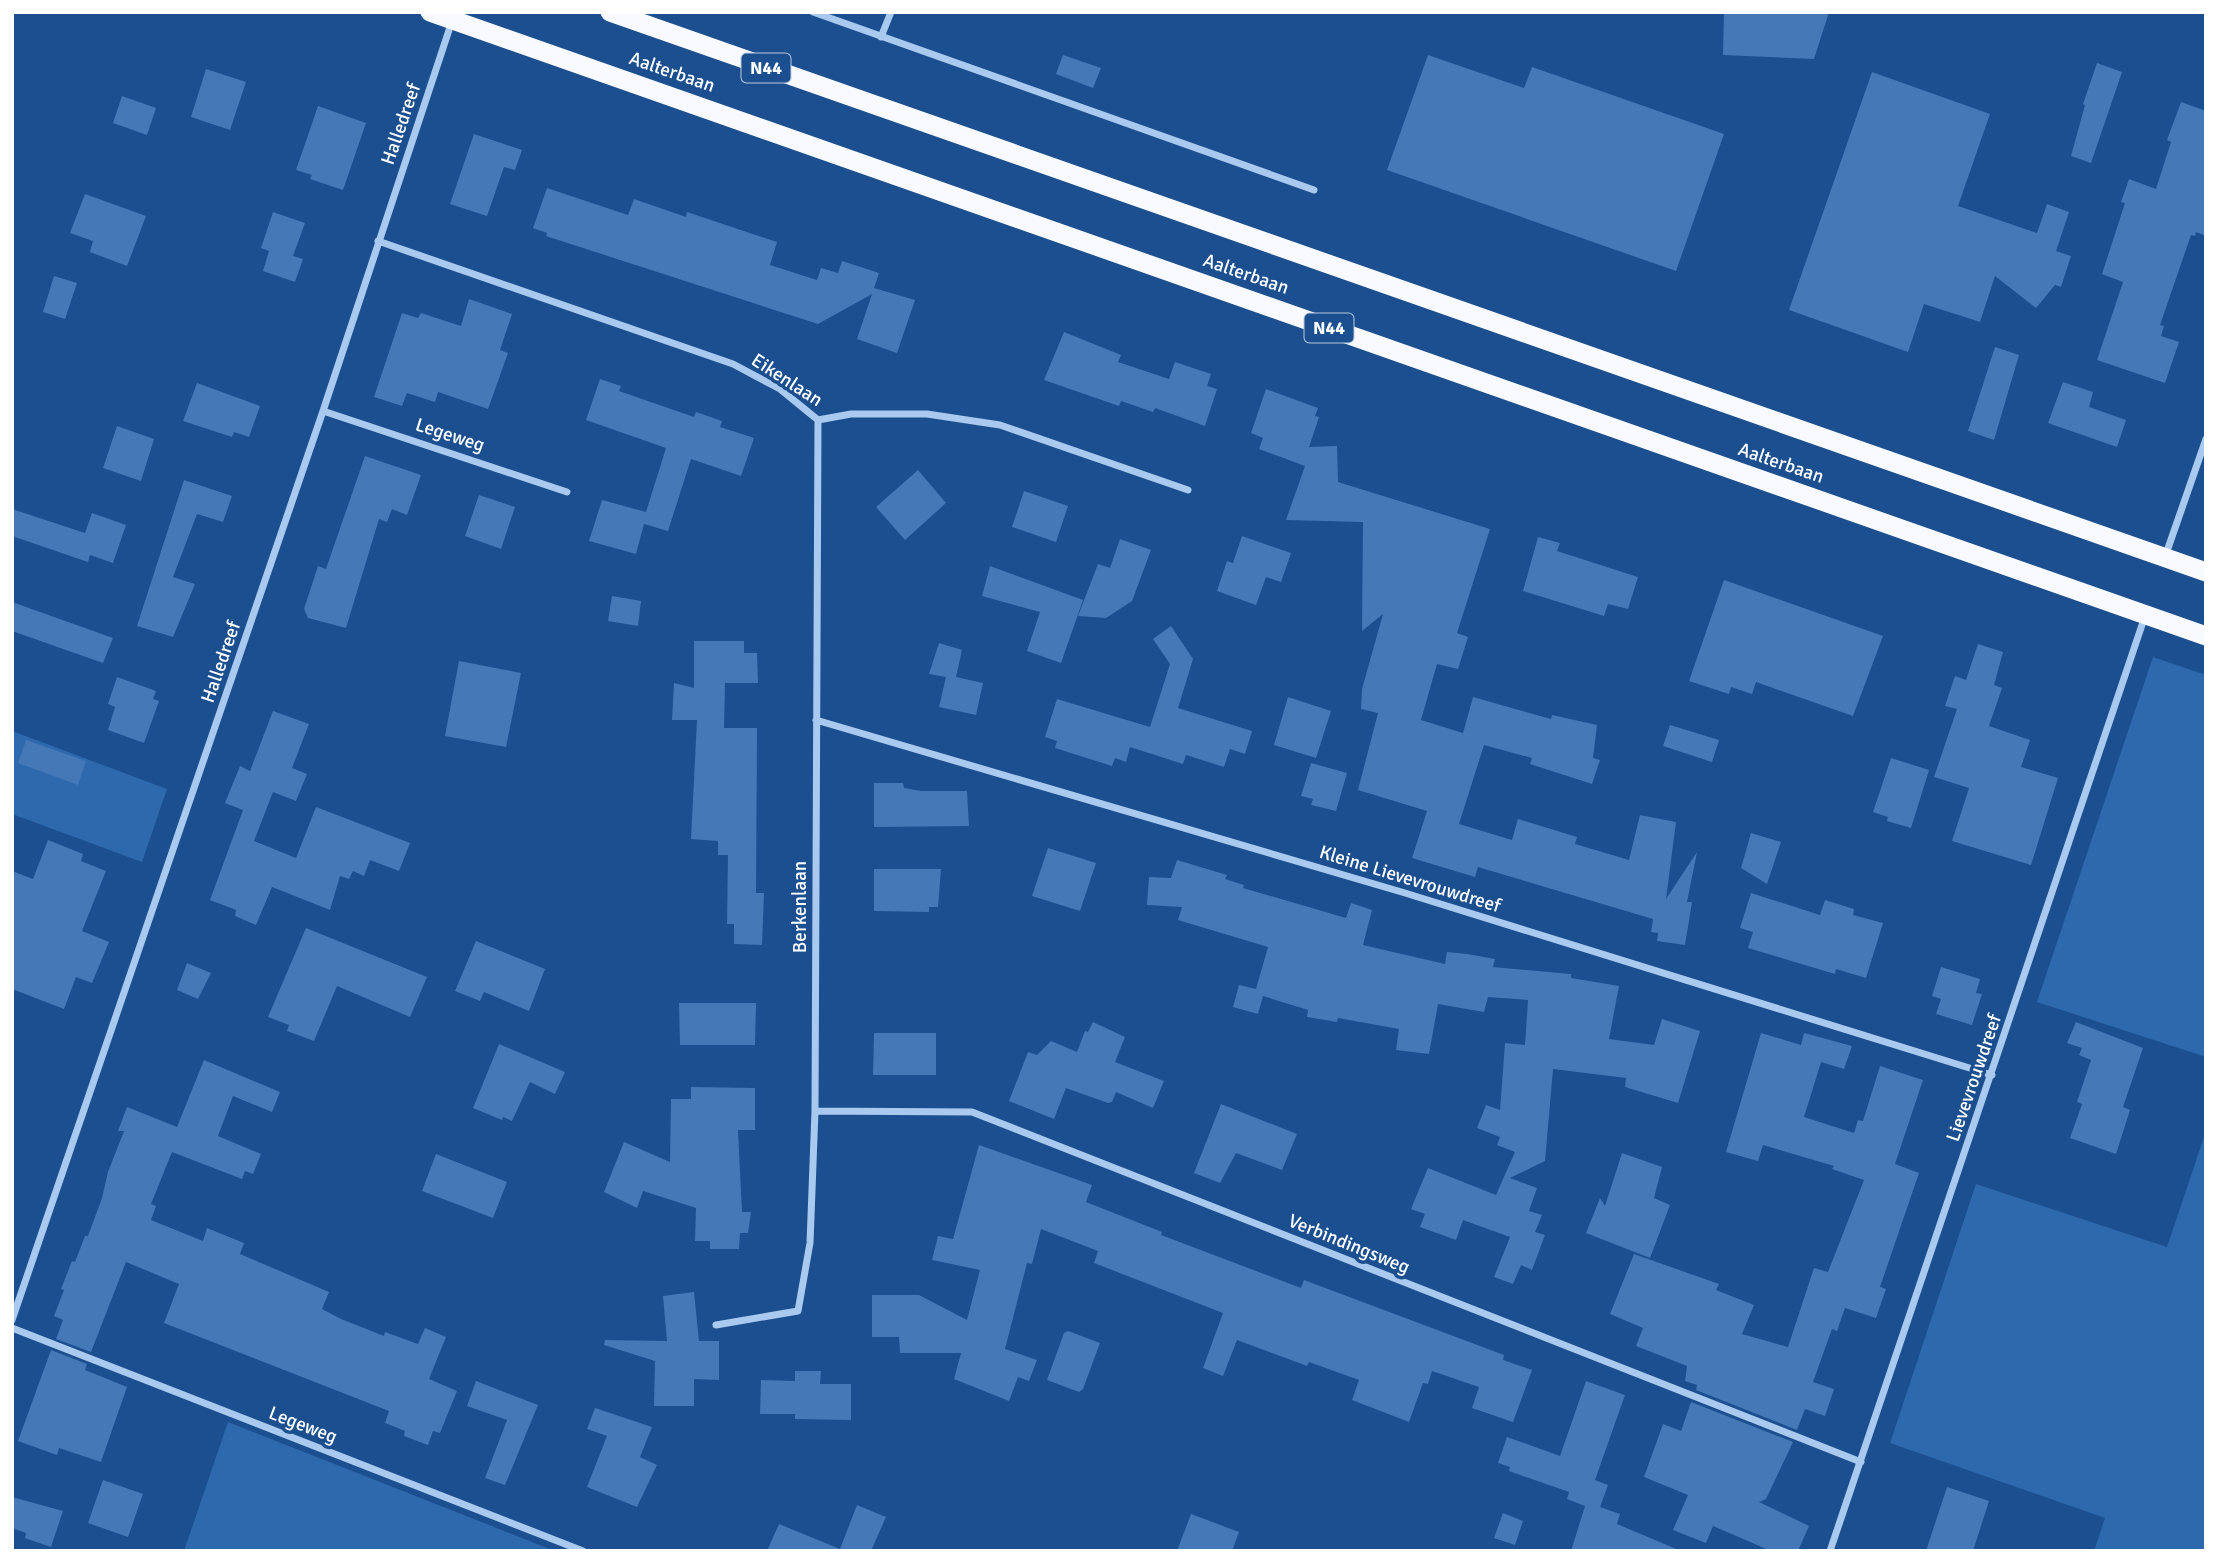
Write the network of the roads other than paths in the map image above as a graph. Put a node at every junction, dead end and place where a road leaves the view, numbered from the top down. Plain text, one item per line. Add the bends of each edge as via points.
1 (430, 12) edge
2 (610, 12) edge
3 (813, 12) edge
4 (891, 12) edge
5 (454, 16) edge
6 (881, 37) junction
7 (1314, 190) dead end
8 (378, 241) junction
9 (323, 411) junction
10 (818, 420) junction
11 (2206, 439) edge
12 (1188, 490) dead end
13 (567, 492) dead end
14 (2164, 558) junction
15 (2206, 572) edge
16 (2146, 615) junction
17 (2206, 636) edge
18 (816, 720) junction
19 (1992, 1075) junction
20 (815, 1111) junction
21 (12, 1320) edge
22 (716, 1325) dead end
23 (12, 1328) edge
24 (1861, 1462) junction
25 (583, 1551) edge
26 (1830, 1551) edge

1 - 5 highway, Aalterbaan / N44
2 - 14 highway, Aalterbaan / N44
3 - 6 street
4 - 6 street
5 - 8 street, Halledreef
5 - 16 highway, Aalterbaan / N44
6 - 7 street
8 - 9 street, Halledreef
8 - 10 street, Eikenlaan via 733,364 780,388
9 - 13 street, Legeweg
9 - 21 street, Halledreef
10 - 12 street, Eikenlaan via 851,414 927,414 1000,425
10 - 18 street, Berkenlaan
11 - 14 street
14 - 15 highway, Aalterbaan / N44
16 - 17 highway, Aalterbaan / N44
16 - 19 street, Lievevrouwdreef
18 - 19 street, Kleine Lievevrouwdreef via 1405,893
18 - 20 street, Berkenlaan
19 - 24 street, Lievevrouwdreef
20 - 22 street, Berkenlaan via 810,1242 797,1311
20 - 24 street, Verbindingsweg via 972,1112
23 - 25 street, Legeweg
24 - 26 street, Lievevrouwdreef

